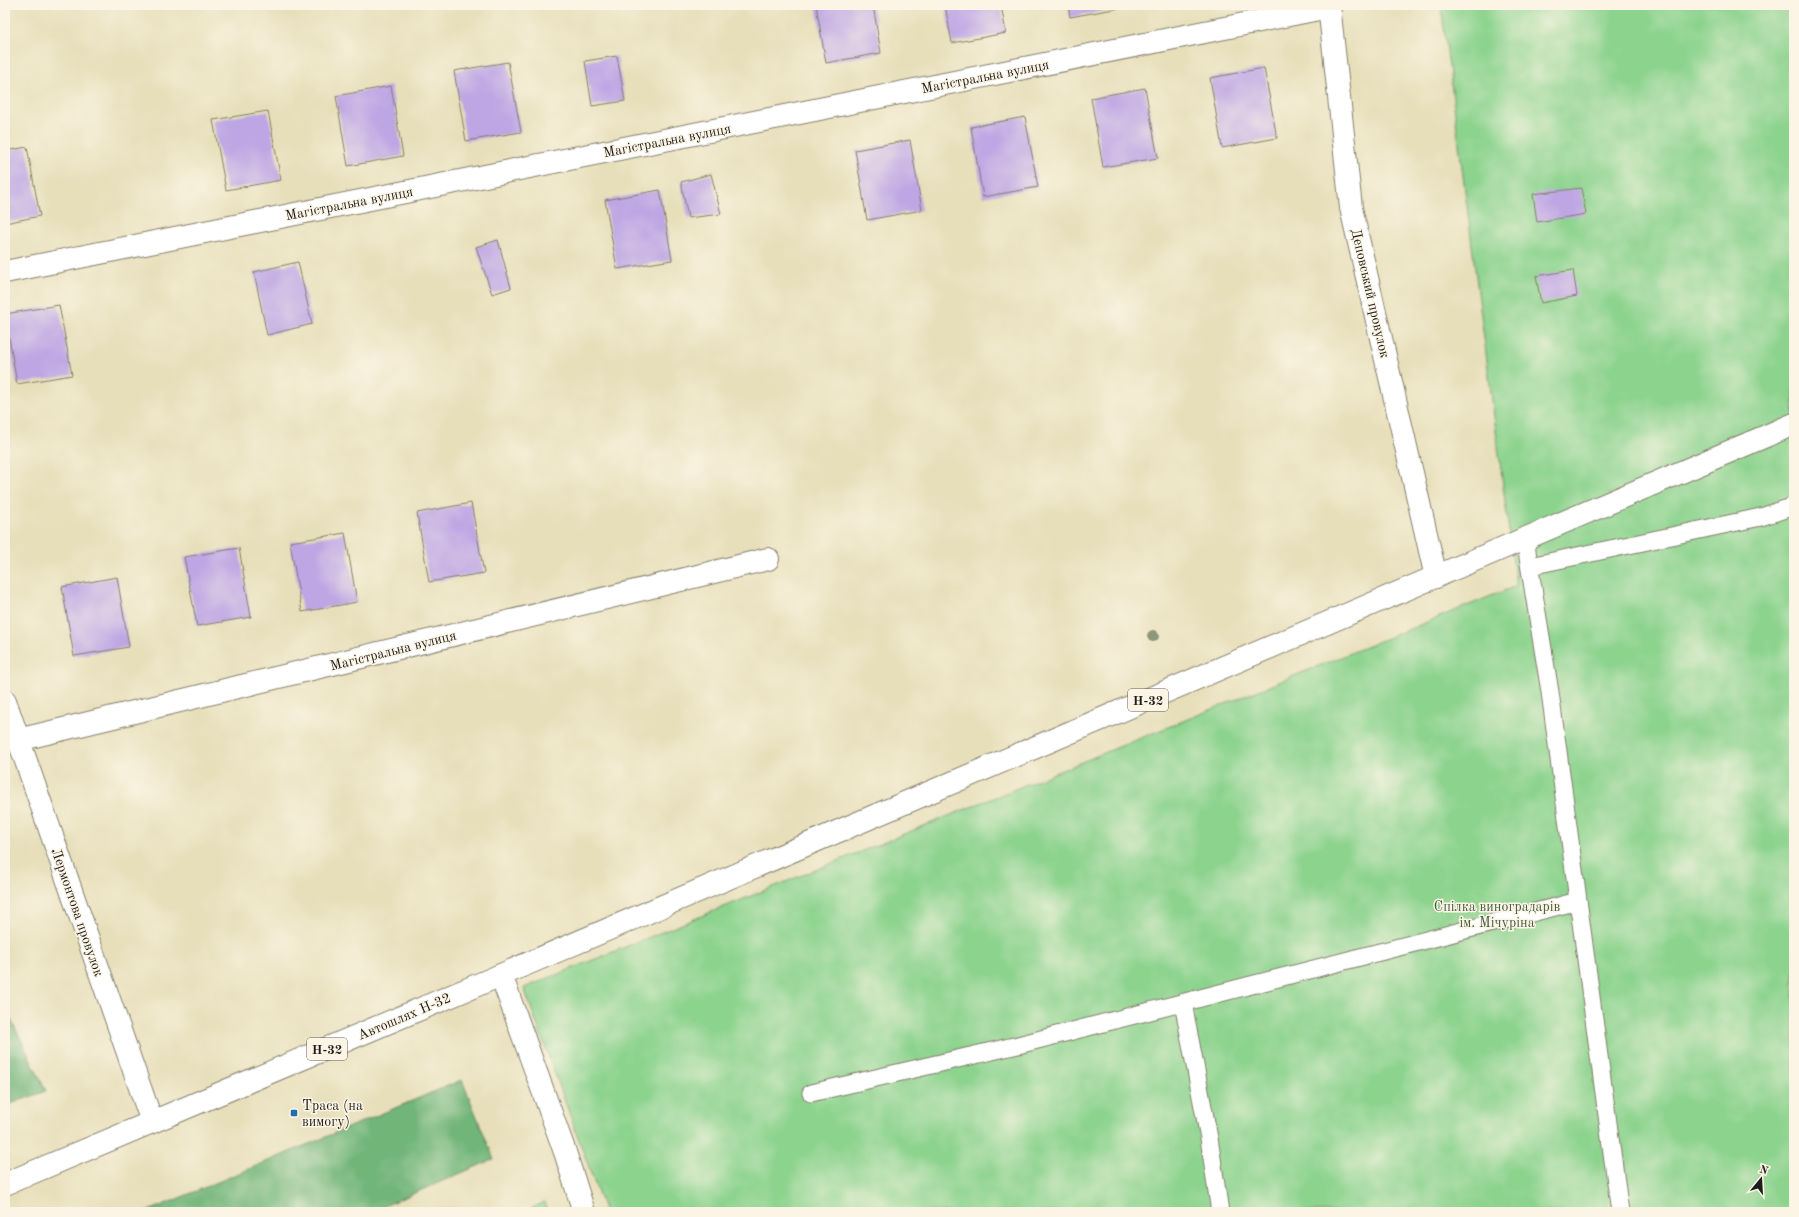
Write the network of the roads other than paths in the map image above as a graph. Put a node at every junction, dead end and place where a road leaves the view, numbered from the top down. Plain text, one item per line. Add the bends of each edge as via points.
1 (1329, 6) edge
2 (5, 272) edge
3 (1794, 424) edge
4 (1794, 506) edge
5 (1525, 538) junction
6 (768, 559) dead end
7 (1530, 566) junction
8 (1436, 576) junction
9 (5, 701) edge
10 (18, 740) junction
11 (1578, 901) junction
12 (501, 975) junction
13 (1183, 1003) junction
14 (811, 1094) dead end
15 (152, 1122) junction
16 (5, 1184) edge
17 (584, 1212) edge
18 (1220, 1212) edge
19 (1620, 1212) edge

1 - 2 street, Магістральна вулиця
1 - 8 street, Деповський провулок via 1351,208
3 - 5 street, Н-32
4 - 7 lane via 1761,517
5 - 7 lane
5 - 8 street, Н-32
6 - 10 street, Магістральна вулиця
7 - 11 lane
8 - 12 street, Н-32
9 - 10 street, Лермонтова провулок
10 - 15 street, Лермонтова провулок
11 - 13 lane
11 - 19 lane
12 - 15 street, Автошлях Н-32 / Н-32
12 - 17 street
13 - 14 lane
13 - 18 lane via 1209,1138
15 - 16 street, Н-32

